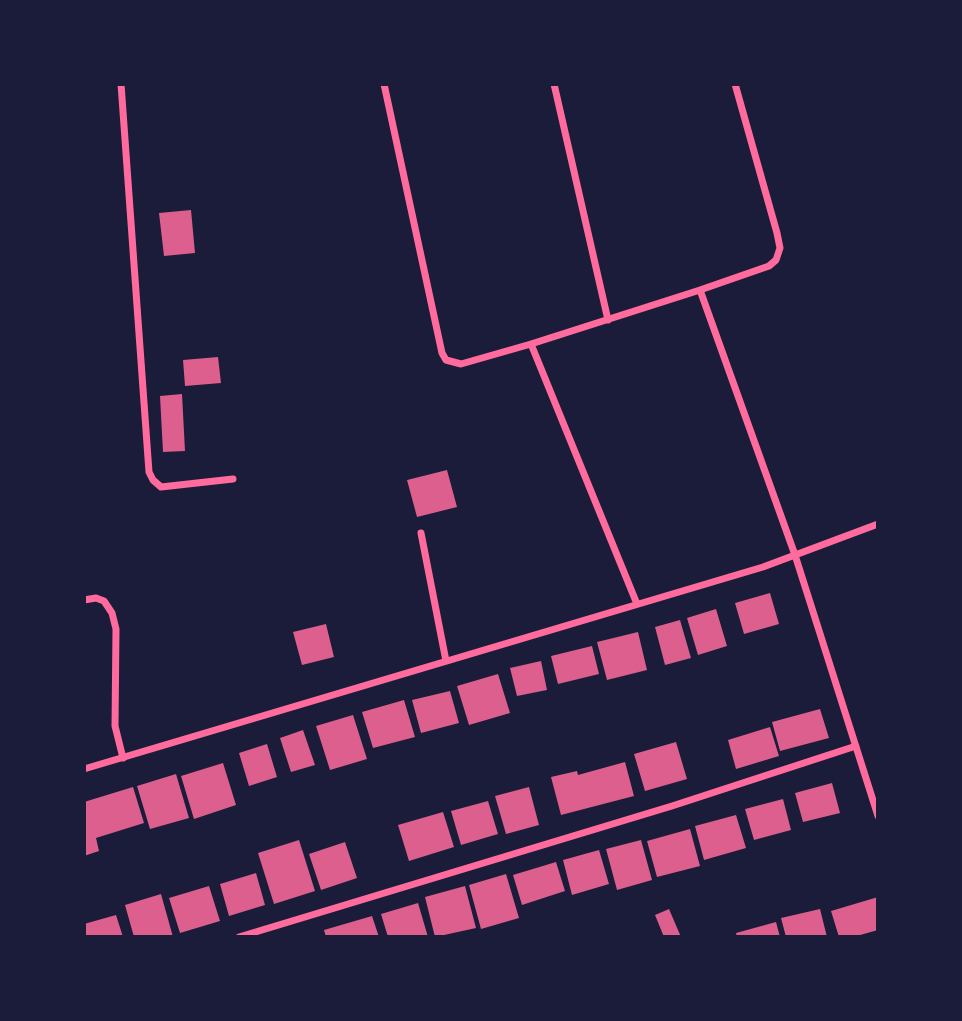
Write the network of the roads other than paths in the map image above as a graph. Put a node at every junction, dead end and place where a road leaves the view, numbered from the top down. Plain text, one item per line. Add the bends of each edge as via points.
1 (121, 84) edge
2 (384, 84) edge
3 (554, 84) edge
4 (735, 84) edge
5 (700, 290) junction
6 (608, 320) junction
7 (531, 344) junction
8 (233, 479) dead end
9 (878, 524) edge
10 (421, 533) dead end
11 (795, 555) junction
12 (84, 600) edge
13 (638, 604) junction
14 (446, 661) junction
15 (856, 746) junction
16 (122, 758) junction
17 (84, 769) edge
18 (878, 816) edge
19 (239, 937) edge

1 - 8 street via 149,471 161,486
2 - 7 street via 442,353 446,360 461,364
3 - 6 street
4 - 5 street via 780,248 769,266
5 - 6 street
5 - 11 street
6 - 7 street
7 - 13 street
9 - 11 street
10 - 14 street
11 - 13 street
11 - 15 street
12 - 16 street via 104,601 116,629 116,726
13 - 14 street
14 - 16 street
15 - 18 street
15 - 19 street
16 - 17 street

